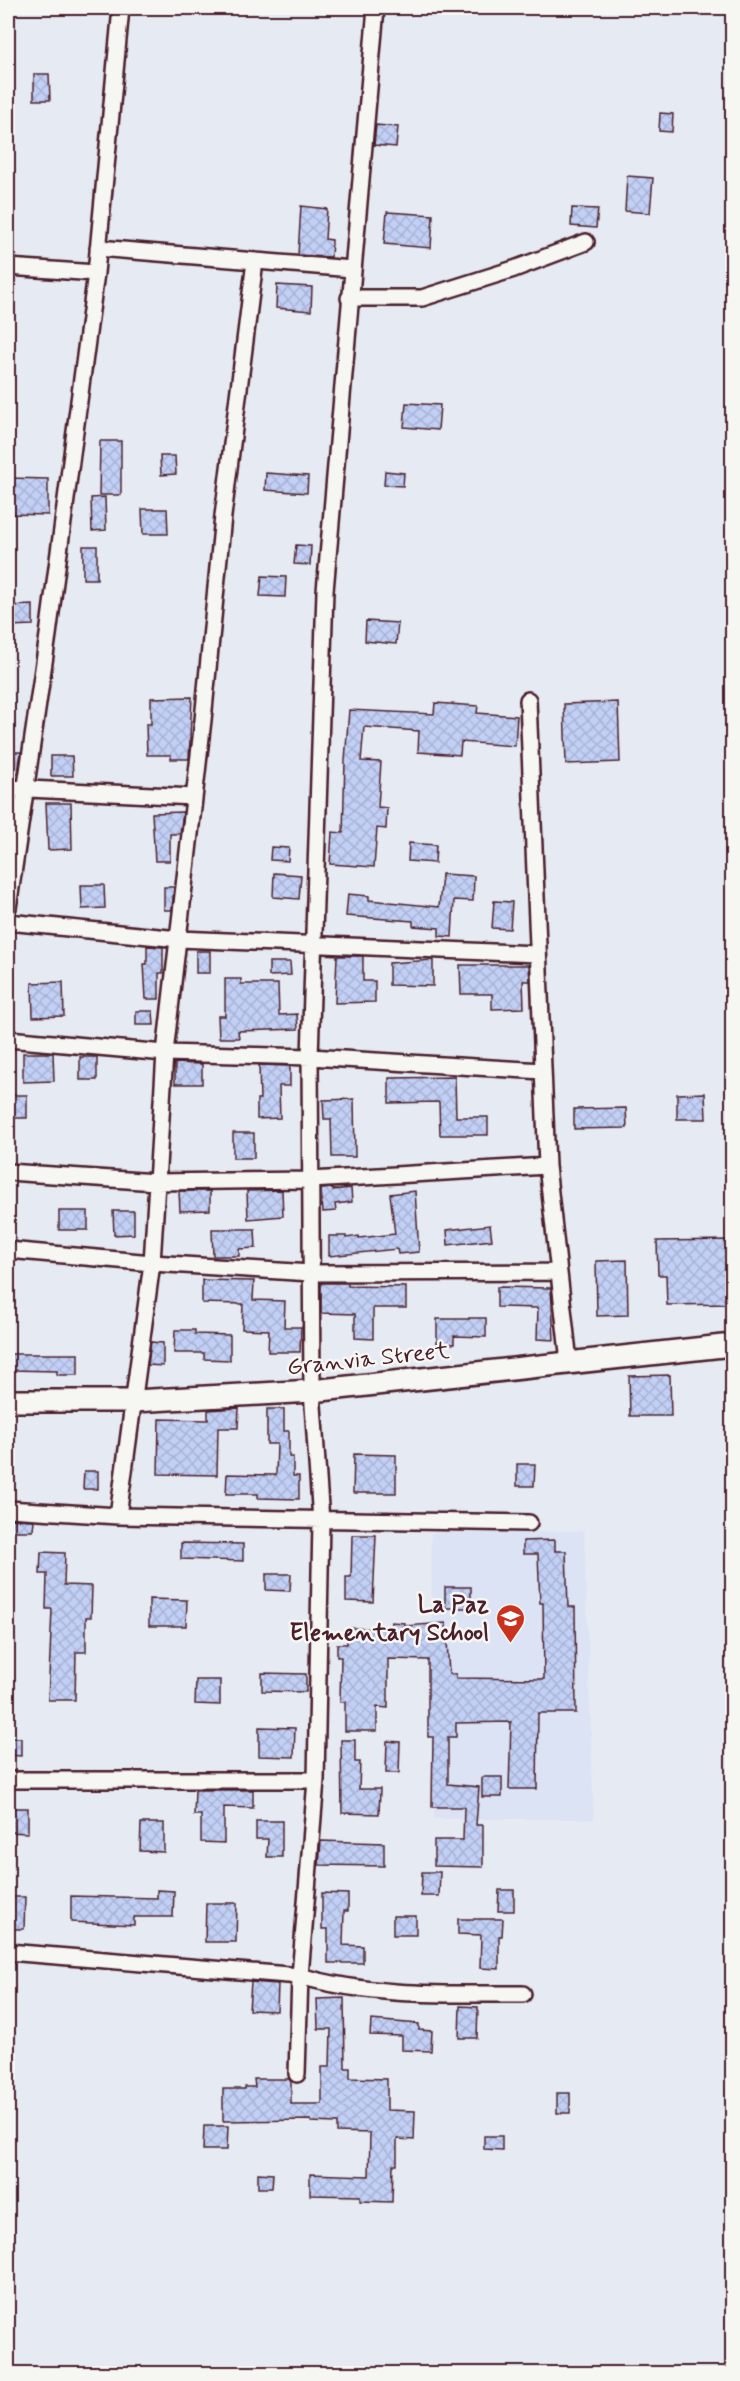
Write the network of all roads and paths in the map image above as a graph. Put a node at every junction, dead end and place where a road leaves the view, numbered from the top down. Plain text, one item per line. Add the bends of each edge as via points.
1 (121, 8) edge
2 (376, 8) edge
3 (585, 242) dead end
4 (98, 248) junction
5 (255, 261) junction
6 (8, 267) edge
7 (352, 269) junction
8 (96, 273) junction
9 (349, 298) junction
10 (528, 700) dead end
11 (8, 788) edge
12 (26, 790) junction
13 (194, 797) junction
14 (8, 908) edge
15 (8, 922) edge
16 (179, 939) junction
17 (315, 945) junction
18 (538, 954) junction
19 (8, 1038) edge
20 (165, 1053) junction
21 (310, 1057) junction
22 (543, 1071) junction
23 (548, 1166) junction
24 (8, 1172) edge
25 (311, 1180) junction
26 (156, 1182) junction
27 (8, 1250) edge
28 (152, 1263) junction
29 (558, 1272) junction
30 (311, 1273) junction
31 (732, 1345) edge
32 (568, 1362) junction
33 (312, 1391) junction
34 (8, 1401) edge
35 (134, 1401) junction
36 (8, 1509) edge
37 (118, 1516) junction
38 (321, 1521) junction
39 (529, 1523) dead end
40 (8, 1780) edge
41 (316, 1780) junction
42 (8, 1952) edge
43 (300, 1976) junction
44 (523, 1994) dead end
45 (297, 2074) dead end

1 - 4 street
2 - 7 street
3 - 9 street via 422,298
4 - 5 street
4 - 8 street
5 - 7 street
5 - 13 street
6 - 8 street
7 - 9 street
8 - 12 street
9 - 17 street via 325,591
10 - 18 street
11 - 12 street
12 - 13 street
12 - 14 street
13 - 16 street
15 - 16 street
16 - 17 street
16 - 20 street
17 - 18 street
17 - 21 street
18 - 22 street
19 - 20 street
20 - 21 street
20 - 26 street
21 - 22 street
21 - 25 street
22 - 23 street
23 - 25 street
23 - 29 street
24 - 26 street
25 - 26 street
25 - 30 street
26 - 28 street
27 - 28 street
28 - 30 street
28 - 35 street
29 - 30 street
29 - 32 street
30 - 33 street
31 - 32 street, Granvia Street
32 - 33 street, Granvia Street
33 - 35 street, Granvia Street
33 - 38 street
34 - 35 street, Granvia Street
35 - 37 street
36 - 37 street
37 - 38 street
38 - 39 street
38 - 41 street
40 - 41 street
41 - 43 street
42 - 43 street
43 - 44 street via 414,1994
43 - 45 street

